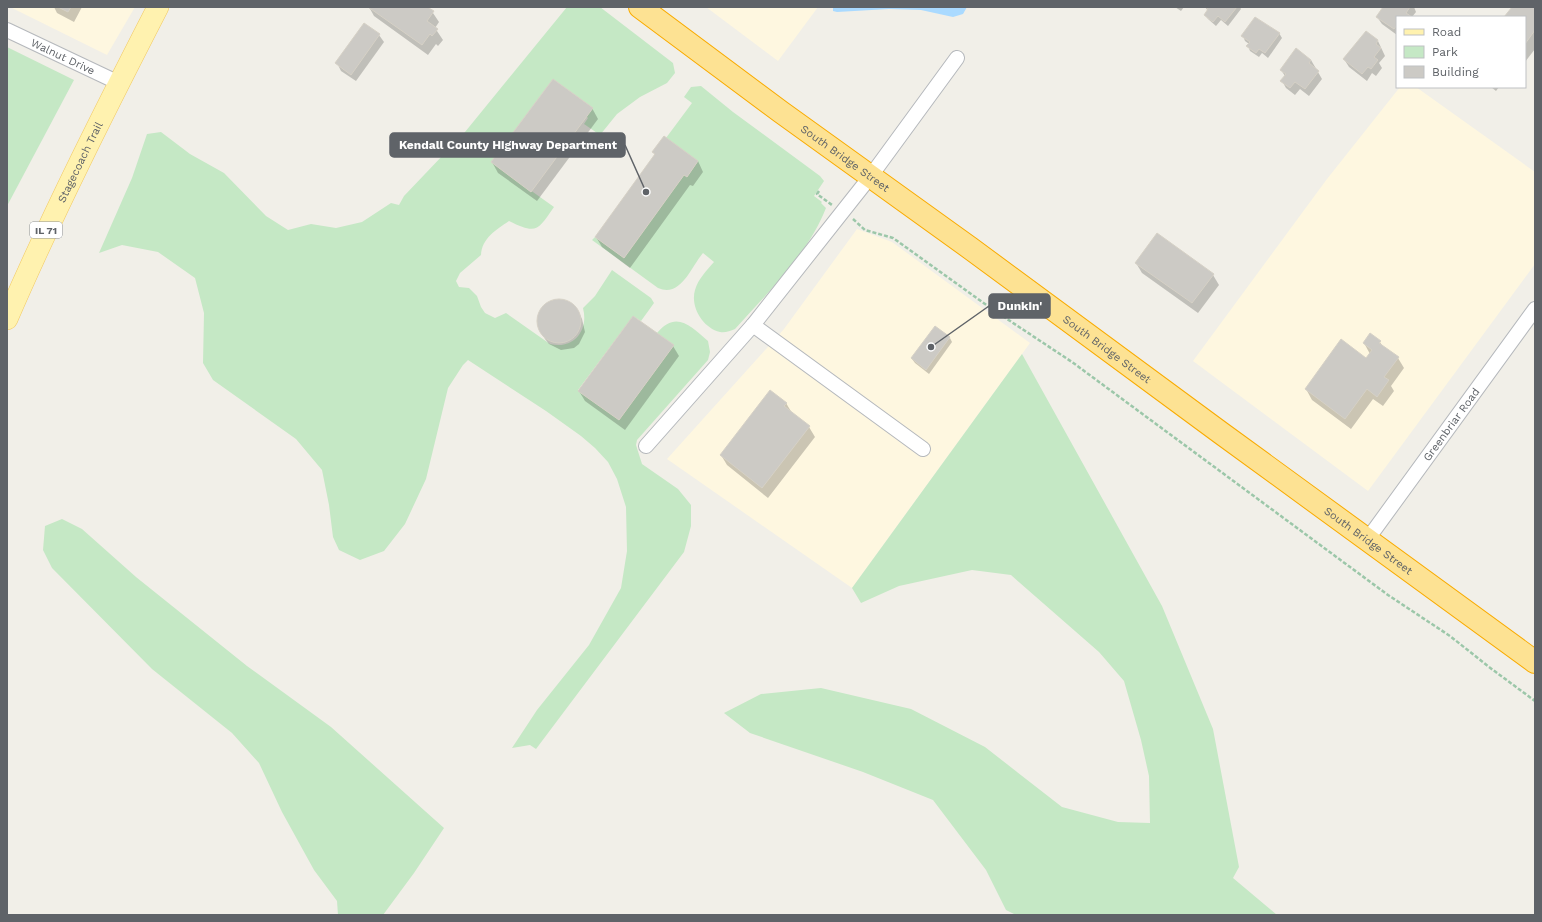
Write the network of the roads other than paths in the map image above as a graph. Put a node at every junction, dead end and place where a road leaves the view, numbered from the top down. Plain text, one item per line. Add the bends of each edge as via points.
1 (158, 7) edge
2 (640, 7) edge
3 (7, 30) edge
4 (957, 58) dead end
5 (118, 83) junction
6 (870, 176) junction
7 (1535, 309) edge
8 (7, 319) edge
9 (753, 326) junction
10 (646, 446) dead end
11 (923, 449) dead end
12 (1366, 540) junction
13 (1535, 662) edge

1 - 5 main road, Stagecoach Trail / IL 71
2 - 6 highway, South Bridge Street
3 - 5 street, Walnut Drive
4 - 6 street
5 - 8 main road, Stagecoach Trail / IL 71 via 42,239
6 - 9 street
6 - 12 highway, South Bridge Street
7 - 12 street, Greenbriar Road
9 - 10 street
9 - 11 street
12 - 13 highway, South Bridge Street

